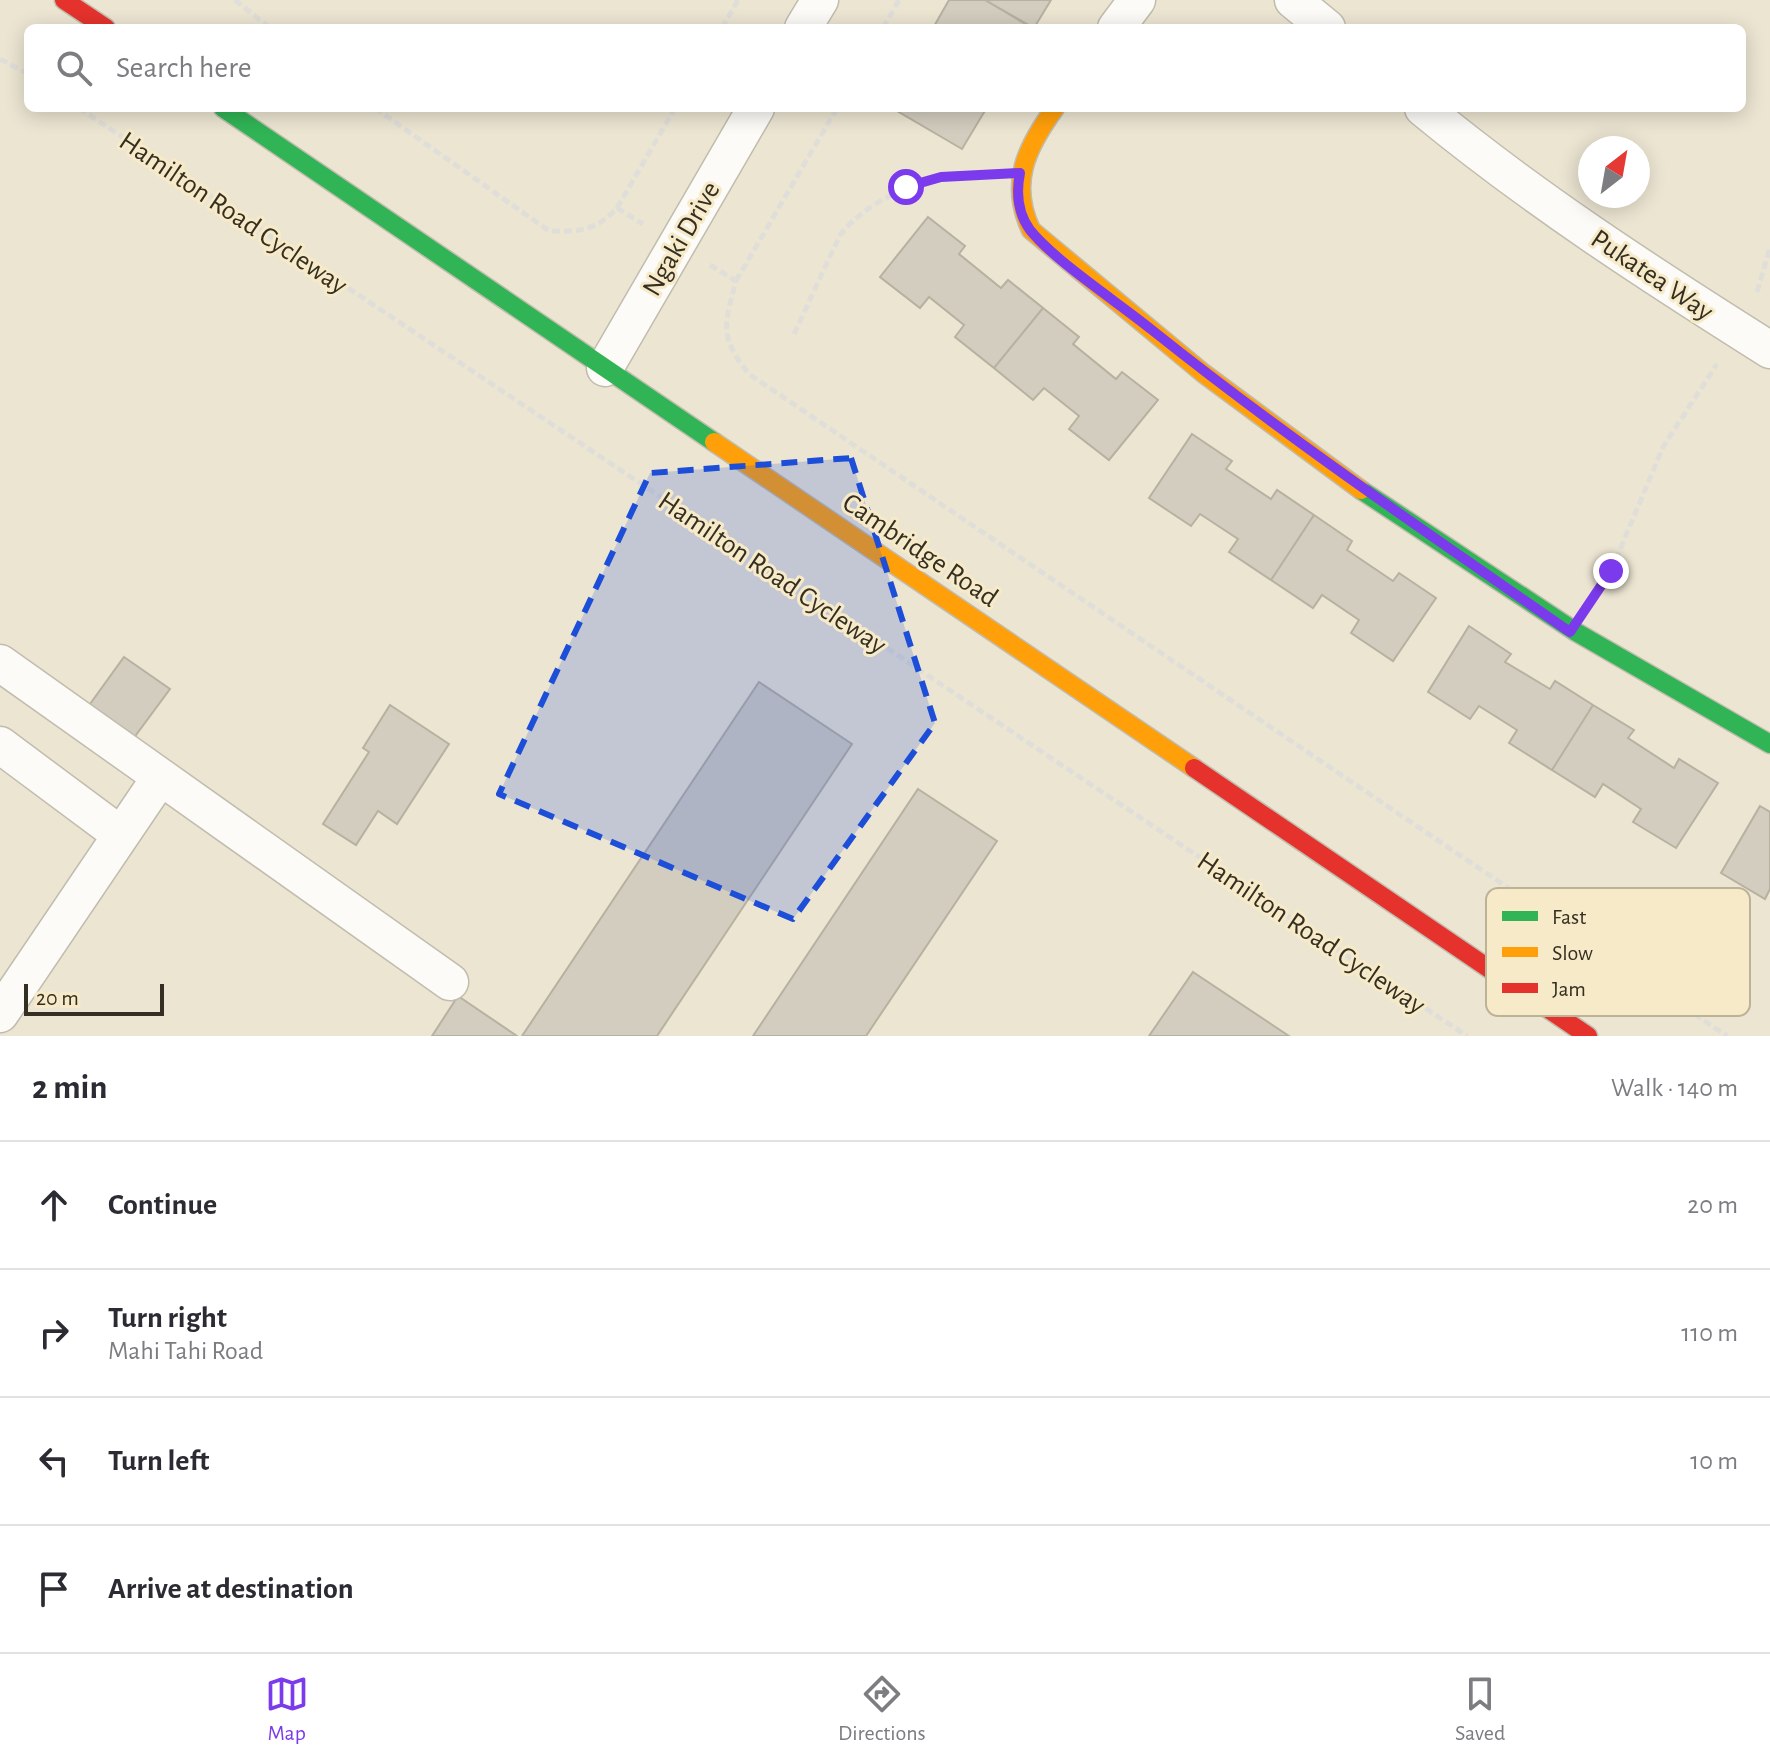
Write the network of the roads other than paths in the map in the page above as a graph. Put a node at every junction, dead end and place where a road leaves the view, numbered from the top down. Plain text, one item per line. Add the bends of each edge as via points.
1 (64, 0) edge
2 (820, 0) edge
3 (1137, 0) edge
4 (1293, 0) edge
5 (100, 24) edge
6 (805, 24) edge
7 (1119, 24) edge
8 (1322, 24) edge
9 (229, 112) edge
10 (754, 112) edge
11 (1052, 112) edge
12 (1428, 112) edge
13 (1770, 350) edge
14 (605, 368) junction
15 (0, 663) edge
16 (1761, 734) edge
17 (0, 745) edge
18 (159, 779) junction
19 (121, 835) junction
20 (1486, 967) edge
21 (450, 982) dead end
22 (0, 1014) edge
23 (1559, 1016) edge
24 (1588, 1036) edge

1 - 5 main road
2 - 6 street
3 - 7 street
4 - 8 street
9 - 14 main road, Cambridge Road
10 - 14 street, Ngaki Drive
11 - 16 main road via 1032,138 1020,173 1019,210 1031,230 1070,265 1264,420 1570,632
12 - 13 street, Pukatea Way via 1490,164
14 - 20 main road, Cambridge Road
15 - 18 street
17 - 19 street
18 - 19 street
18 - 21 street
19 - 22 street
23 - 24 main road, Cambridge Road

